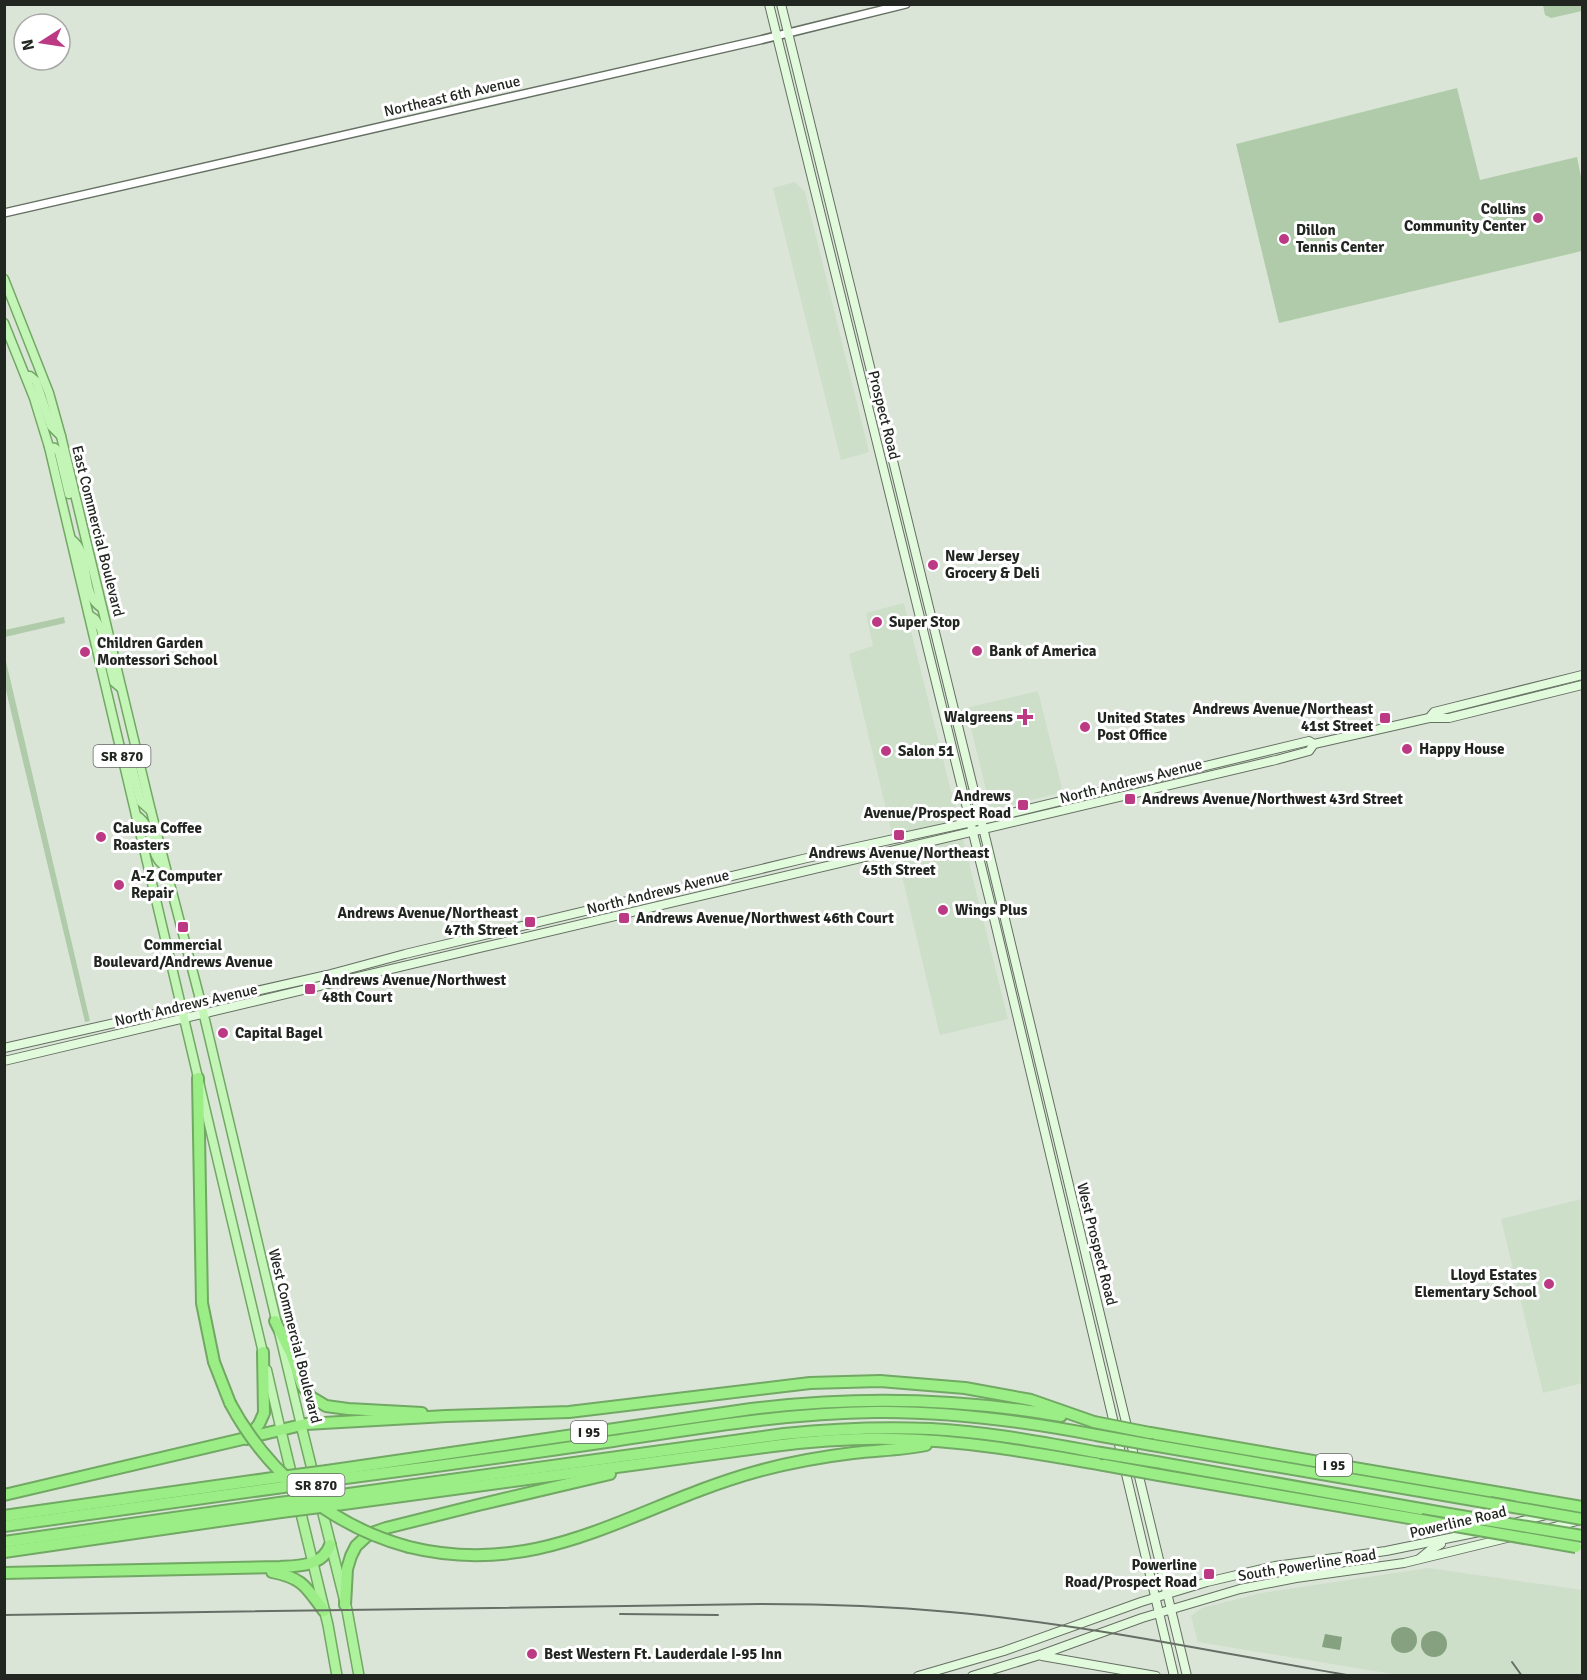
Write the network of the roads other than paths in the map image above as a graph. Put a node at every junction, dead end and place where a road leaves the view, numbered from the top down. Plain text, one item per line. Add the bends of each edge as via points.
1 (769, 4) edge
2 (781, 4) edge
3 (906, 4) edge
4 (788, 33) junction
5 (777, 36) junction
6 (4, 213) edge
7 (4, 279) edge
8 (4, 323) edge
9 (26, 376) junction
10 (885, 428) junction
11 (874, 431) junction
12 (61, 436) junction
13 (48, 447) junction
14 (79, 509) junction
15 (70, 538) junction
16 (102, 608) junction
17 (89, 615) junction
18 (1582, 675) edge
19 (1582, 686) edge
20 (122, 689) junction
21 (1429, 718) junction
22 (1314, 744) junction
23 (120, 749) junction
24 (1185, 771) junction
25 (1177, 784) junction
26 (152, 811) junction
27 (136, 815) junction
28 (981, 819) junction
29 (970, 822) junction
30 (984, 829) junction
31 (973, 831) junction
32 (165, 866) junction
33 (201, 1003) junction
34 (181, 1008) junction
35 (204, 1015) junction
36 (184, 1019) junction
37 (4, 1048) edge
38 (4, 1061) edge
39 (198, 1078) junction
40 (275, 1321) junction
41 (262, 1352) junction
42 (446, 1416) junction
43 (1094, 1422) junction
44 (301, 1425) junction
45 (280, 1431) junction
46 (246, 1440) junction
47 (944, 1442) junction
48 (650, 1463) junction
49 (329, 1475) junction
50 (275, 1483) junction
51 (4, 1495) edge
52 (335, 1500) junction
53 (1582, 1507) edge
54 (280, 1508) junction
55 (4, 1516) edge
56 (1582, 1519) edge
57 (4, 1526) edge
58 (1582, 1536) edge
59 (1453, 1538) junction
60 (4, 1542) edge
61 (330, 1545) junction
62 (1579, 1548) edge
63 (4, 1552) edge
64 (1338, 1557) joint
65 (1419, 1560) junction
66 (312, 1563) junction
67 (257, 1569) junction
68 (4, 1573) edge
69 (1167, 1593) junction
70 (1156, 1597) junction
71 (345, 1605) junction
72 (1171, 1608) junction
73 (324, 1611) junction
74 (1159, 1612) junction
75 (1040, 1655) junction
76 (337, 1676) edge
77 (359, 1676) edge
78 (918, 1676) edge
79 (972, 1676) edge
80 (1156, 1676) edge
81 (1174, 1676) edge
82 (1187, 1676) edge

1 - 5 main road, Prospect Road
2 - 4 main road, Prospect Road
3 - 4 street, Northeast 6th Avenue
4 - 5 street, Northeast 6th Avenue
4 - 10 main road, Prospect Road
5 - 6 street, Northeast 6th Avenue
5 - 11 main road, Prospect Road
7 - 12 main road, East Commercial Boulevard / SR 870 via 49,393
8 - 9 main road, East Commercial Boulevard / SR 870
9 - 12 main road via 36,381 49,423
9 - 13 main road, East Commercial Boulevard / SR 870
10 - 11 main road
10 - 28 main road, Prospect Road
11 - 29 main road, Prospect Road
12 - 14 main road, East Commercial Boulevard / SR 870
13 - 14 main road via 59,452 71,500
13 - 15 main road, East Commercial Boulevard / SR 870
14 - 16 main road, East Commercial Boulevard / SR 870
15 - 16 main road via 79,546 92,597
15 - 17 main road, East Commercial Boulevard / SR 870
16 - 20 main road, East Commercial Boulevard / SR 870
17 - 20 main road via 100,625 114,682
17 - 23 main road, East Commercial Boulevard / SR 870
18 - 21 main road, North Andrews Avenue via 1434,712
19 - 21 main road, North Andrews Avenue via 1449,718
20 - 26 main road, East Commercial Boulevard / SR 870
21 - 22 main road, North Andrews Avenue
22 - 24 main road, North Andrews Avenue via 1309,741
22 - 25 main road, North Andrews Avenue via 1309,751
23 - 26 main road via 129,755 141,802
23 - 27 main road, East Commercial Boulevard / SR 870
24 - 25 main road
24 - 28 main road, North Andrews Avenue
25 - 30 main road, North Andrews Avenue
26 - 32 main road, East Commercial Boulevard / SR 870
27 - 32 main road via 146,823 157,859
27 - 34 main road, East Commercial Boulevard / SR 870
28 - 29 main road, North Andrews Avenue
28 - 30 main road, West Prospect Road
29 - 31 main road, Prospect Road
29 - 33 main road, North Andrews Avenue
30 - 31 main road, North Andrews Avenue
30 - 69 main road, West Prospect Road
31 - 35 main road, North Andrews Avenue
31 - 70 main road, West Prospect Road
32 - 33 main road, East Commercial Boulevard / SR 870
33 - 34 main road, North Andrews Avenue
33 - 35 main road, West Commercial Boulevard / SR 870
34 - 36 main road, SR 870
34 - 37 main road, North Andrews Avenue
35 - 36 main road, North Andrews Avenue
35 - 40 main road, West Commercial Boulevard / SR 870
36 - 38 main road, North Andrews Avenue
36 - 39 main road, SR 870
39 - 41 main road, SR 870
39 - 47 highway, bridge via 202,1303 214,1362 231,1403 259,1448 294,1486 358,1528 432,1552 497,1555 528,1551 576,1539 757,1471 826,1456
40 - 42 highway via 302,1386 326,1406
40 - 44 main road, West Commercial Boulevard / SR 870
41 - 45 main road, SR 870
41 - 46 highway via 264,1413
42 - 43 highway via 568,1412 786,1385 880,1381 940,1385 1031,1400
42 - 44 highway
43 - 49 highway, I 95 via 960,1403 826,1401 751,1409
43 - 53 highway, I 95, bridge
44 - 45 highway
44 - 61 highway, West Commercial Boulevard / SR 870
45 - 46 highway
45 - 66 highway, SR 870
46 - 51 highway
47 - 48 highway via 822,1441
47 - 62 highway, bridge via 1104,1465
48 - 52 highway
48 - 71 highway via 369,1534 351,1556
49 - 50 highway, I 95, bridge
49 - 56 highway, bridge via 752,1421 901,1412 1024,1422
50 - 55 highway, I 95
50 - 57 highway
52 - 54 highway, bridge
52 - 58 highway, bridge via 784,1434 907,1428 1009,1437
53 - 59 main road, Powerline Road
54 - 60 highway
54 - 63 highway
56 - 65 main road, South Powerline Road
59 - 64 main road, Powerline Road
59 - 65 main road
61 - 66 highway via 323,1557
61 - 71 highway, West Commercial Boulevard / SR 870
64 - 69 main road, South Powerline Road via 1262,1569
65 - 72 main road, South Powerline Road via 1277,1581
66 - 67 highway
66 - 73 highway, SR 870
67 - 68 highway
67 - 73 highway via 298,1580
69 - 70 main road, South Powerline Road
69 - 72 main road, West Prospect Road
70 - 74 main road, West Prospect Road
70 - 78 main road, South Powerline Road via 1004,1651
71 - 77 highway, West Commercial Boulevard / SR 870
72 - 74 main road, South Powerline Road
72 - 82 main road, West Prospect Road
73 - 76 highway, SR 870
74 - 75 main road, South Powerline Road
74 - 81 main road, West Prospect Road
75 - 79 main road, South Powerline Road
75 - 80 main road

